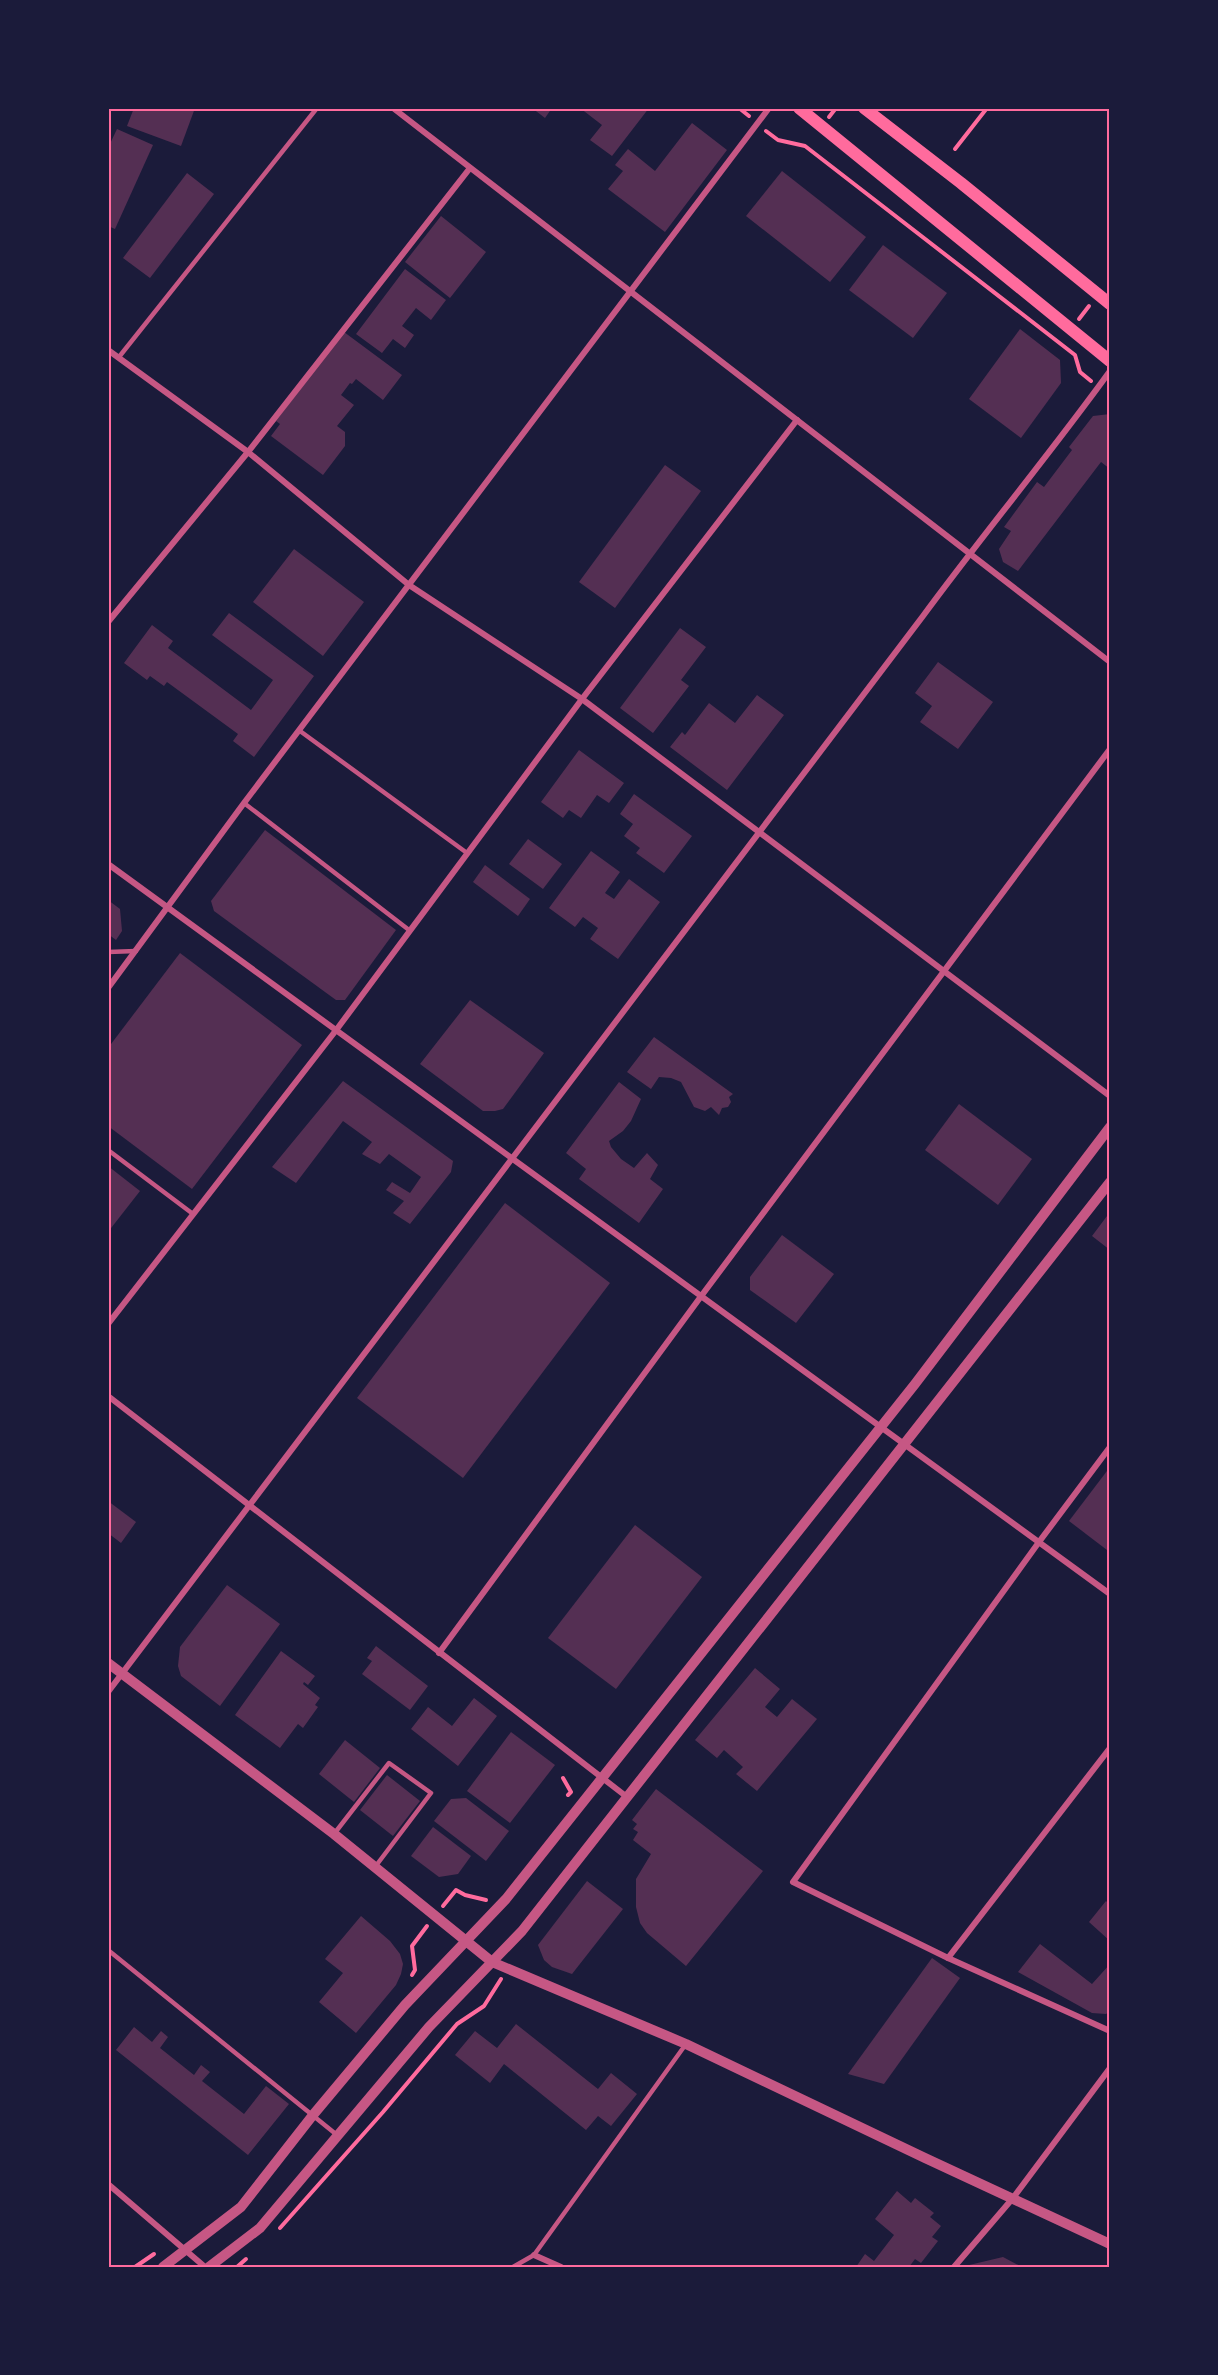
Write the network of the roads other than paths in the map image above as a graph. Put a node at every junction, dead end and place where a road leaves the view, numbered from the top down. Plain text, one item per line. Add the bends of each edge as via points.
1 (317, 108) edge
2 (393, 108) edge
3 (770, 108) edge
4 (799, 108) edge
5 (864, 108) edge
6 (470, 168) junction
7 (631, 291) junction
8 (1110, 304) edge
9 (108, 350) edge
10 (118, 357) junction
11 (1110, 360) edge
12 (1110, 371) edge
13 (796, 420) junction
14 (248, 452) junction
15 (970, 553) junction
16 (409, 585) junction
17 (108, 622) edge
18 (1110, 662) edge
19 (582, 699) junction
20 (300, 731) junction
21 (1110, 749) edge
22 (244, 803) junction
23 (760, 833) junction
24 (467, 853) junction
25 (108, 864) edge
26 (169, 907) junction
27 (409, 930) junction
28 (136, 951) junction
29 (108, 952) edge
30 (944, 971) junction
31 (108, 988) edge
32 (337, 1029) junction
33 (1110, 1096) edge
34 (1110, 1127) edge
35 (108, 1150) edge
36 (514, 1159) junction
37 (1110, 1182) edge
38 (193, 1214) junction
39 (702, 1295) junction
40 (108, 1324) edge
41 (108, 1396) edge
42 (881, 1426) junction
43 (903, 1443) junction
44 (1110, 1447) edge
45 (248, 1505) junction
46 (1039, 1542) junction
47 (1110, 1594) edge
48 (439, 1653) junction
49 (108, 1663) edge
50 (122, 1673) junction
51 (108, 1692) edge
52 (1110, 1748) edge
53 (601, 1777) junction
54 (627, 1797) junction
55 (334, 1834) junction
56 (375, 1867) junction
57 (465, 1942) junction
58 (108, 1950) edge
59 (948, 1958) junction
60 (492, 1962) junction
61 (1110, 2031) edge
62 (686, 2044) junction
63 (1110, 2068) edge
64 (313, 2115) junction
65 (339, 2136) junction
66 (108, 2184) edge
67 (1013, 2198) junction
68 (1110, 2244) edge
69 (185, 2251) junction
70 (534, 2255) junction
71 (163, 2267) edge
72 (207, 2267) edge
73 (513, 2267) edge
74 (561, 2267) edge
75 (954, 2267) edge

1 - 10 lane
2 - 6 street
3 - 7 street
4 - 11 main road
5 - 8 main road
6 - 7 street
6 - 14 street
7 - 13 street
7 - 16 street
9 - 10 street
10 - 14 street
12 - 15 street
13 - 15 street
13 - 19 street
14 - 16 street
14 - 17 street
15 - 18 street
15 - 23 street
16 - 19 street
16 - 20 street
19 - 23 street
19 - 24 street
20 - 22 street
20 - 24 lane
21 - 30 street
22 - 26 street
22 - 27 lane
23 - 30 street
23 - 36 street
24 - 27 street
25 - 26 street
26 - 28 street
26 - 32 street
27 - 32 street
28 - 29 lane
28 - 31 street
30 - 33 street
30 - 39 street
32 - 36 street
32 - 38 street
34 - 42 street
35 - 38 lane
36 - 39 street
36 - 45 street
37 - 43 street
38 - 40 street
39 - 42 street
39 - 48 street
41 - 45 street
42 - 43 street
42 - 53 street
43 - 46 street
43 - 54 street
44 - 46 street
45 - 48 street
45 - 50 street
46 - 47 street
46 - 59 street via 793,1882
48 - 53 street
49 - 50 street
50 - 51 street
50 - 55 street
52 - 59 street
53 - 54 street
53 - 57 street via 506,1899
54 - 60 street via 522,1931
55 - 56 street
55 - 56 lane via 389,1763 431,1793
56 - 57 street
57 - 60 street
57 - 64 street via 405,2005
58 - 64 lane
59 - 61 street
60 - 62 street
60 - 65 street via 429,2027
62 - 67 street
62 - 70 lane
63 - 67 street
64 - 65 lane
64 - 69 street via 241,2207
65 - 72 street via 260,2228
66 - 69 street
67 - 68 street
67 - 75 street
69 - 71 street
69 - 72 street
70 - 73 lane
70 - 74 street

